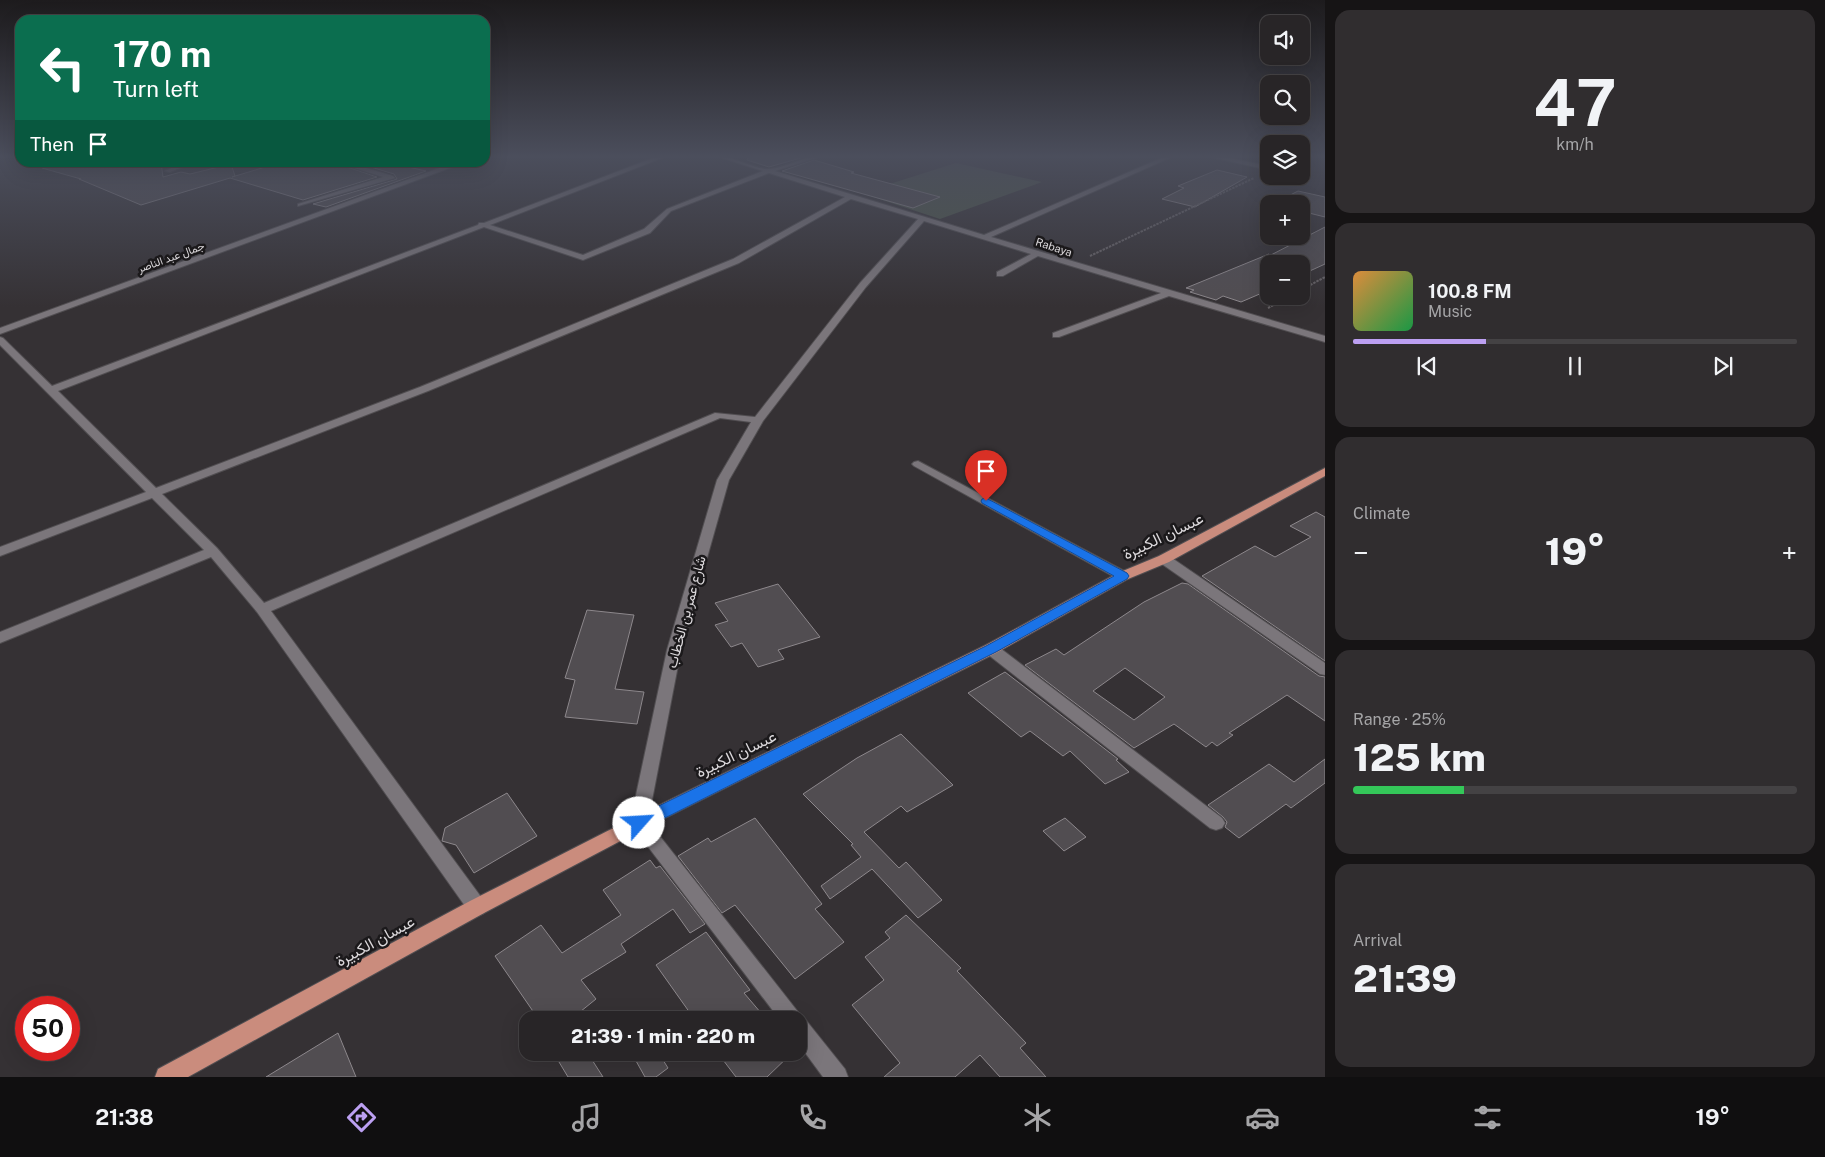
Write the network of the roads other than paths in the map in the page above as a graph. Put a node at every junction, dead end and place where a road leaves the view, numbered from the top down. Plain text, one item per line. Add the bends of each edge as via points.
1 (343, 206) edge
2 (529, 206) edge
3 (679, 206) edge
4 (833, 206) edge
5 (883, 206) edge
6 (1055, 206) edge
7 (922, 219) junction
8 (481, 224) junction
9 (985, 237) junction
10 (1038, 253) junction
11 (1000, 274) dead end
12 (1169, 293) junction
13 (0, 331) edge
14 (1056, 335) dead end
15 (1325, 339) edge
16 (0, 340) edge
17 (52, 390) junction
18 (758, 420) junction
19 (918, 464) dead end
20 (1325, 471) edge
21 (156, 492) junction
22 (213, 551) junction
23 (0, 552) edge
24 (1164, 560) junction
25 (1123, 576) junction
26 (262, 609) junction
27 (0, 638) edge
28 (991, 649) junction
29 (1325, 670) edge
30 (639, 823) junction
31 (1216, 823) dead end
32 (477, 907) junction
33 (786, 1011) edge
34 (807, 1038) edge
35 (166, 1077) edge
36 (837, 1077) edge

1 - 13 street, جمال عبد الناصر
2 - 8 street
3 - 8 street via 669,210 647,231 583,258
4 - 21 street via 736,261 424,389
5 - 7 street, Rabaya
6 - 9 street
7 - 9 street, Rabaya
7 - 18 street, شارع عمر بن الخطاب via 863,285
8 - 17 street
9 - 10 street, Rabaya
10 - 11 street
10 - 12 street, Rabaya
12 - 14 street
12 - 15 street, Rabaya
16 - 17 street
17 - 21 street
18 - 26 street via 719,415
18 - 30 street, شارع عمر بن الخطاب via 723,480 674,650
19 - 25 street
20 - 24 main road, عبسان الكبيرة
21 - 22 street
21 - 23 street
22 - 26 street
22 - 27 street
24 - 25 main road, عبسان الكبيرة
24 - 29 street
25 - 28 main road, عبسان الكبيرة
26 - 32 street
28 - 30 main road, عبسان الكبيرة
28 - 31 street
30 - 32 main road, عبسان الكبيرة
30 - 33 street
32 - 35 main road, عبسان الكبيرة
34 - 36 street

